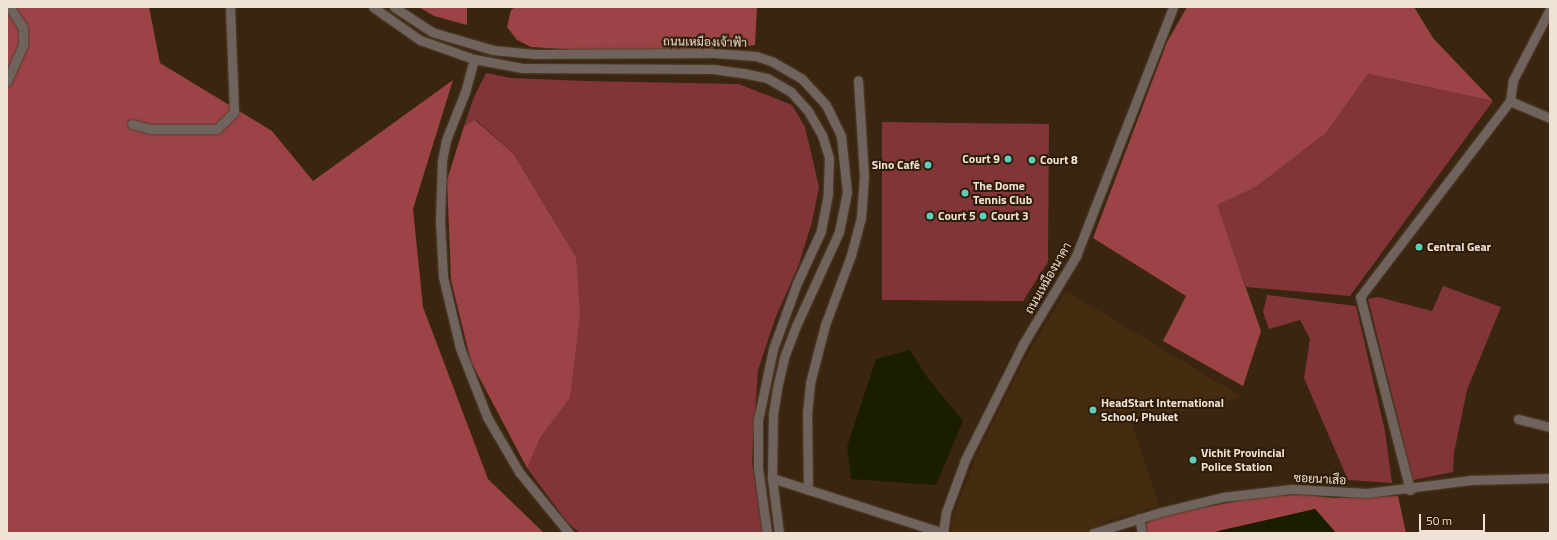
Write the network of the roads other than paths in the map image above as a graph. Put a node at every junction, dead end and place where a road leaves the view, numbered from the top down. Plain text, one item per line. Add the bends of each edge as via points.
1 (10, 7) edge
2 (230, 7) edge
3 (373, 7) edge
4 (394, 7) edge
5 (1174, 7) edge
6 (1550, 9) edge
7 (714, 53) junction
8 (474, 59) junction
9 (713, 69) junction
10 (858, 80) dead end
11 (7, 81) edge
12 (1510, 101) junction
13 (1550, 118) edge
14 (132, 124) dead end
15 (1518, 419) dead end
16 (1550, 427) edge
17 (772, 478) junction
18 (1550, 478) edge
19 (808, 490) junction
20 (1410, 490) junction
21 (1139, 518) junction
22 (569, 533) edge
23 (767, 533) edge
24 (779, 533) edge
25 (943, 533) edge
26 (1093, 533) edge
27 (1142, 533) edge

1 - 11 street via 22,28 23,45
2 - 14 street via 234,112 217,129 151,129
3 - 8 street via 420,40
4 - 7 street, ถนนเหมืองเจ้าฟ้า via 432,32 494,50 534,54
5 - 25 street, ถนนเหมืองนาคา via 1076,256 1023,344 965,460 946,512
6 - 12 street via 1513,80
7 - 9 street
7 - 17 street, ถนนเหมืองเจ้าฟ้า via 756,56 773,62 802,80 826,105 841,136 845,159 847,192 839,232 805,307 783,364 773,413
8 - 9 street via 522,68
8 - 22 street via 465,92 446,140 442,161 440,240 443,278 460,348 486,417 519,472
9 - 23 street via 767,78 791,92 818,129 829,158 828,194 821,231 797,283 773,349 758,420 758,468
10 - 19 street via 864,176 861,217 851,255 825,325 810,383 807,413
12 - 13 street
12 - 20 street via 1360,296
15 - 16 street
17 - 19 street
17 - 24 street, ถนนเหมืองเจ้าฟ้า
18 - 20 street, ซอยนาเสือ via 1471,480
19 - 25 street
20 - 21 street, ซอยนาเสือ via 1367,493 1292,488 1223,496
21 - 26 street, ซอยนาเสือ
21 - 27 street

